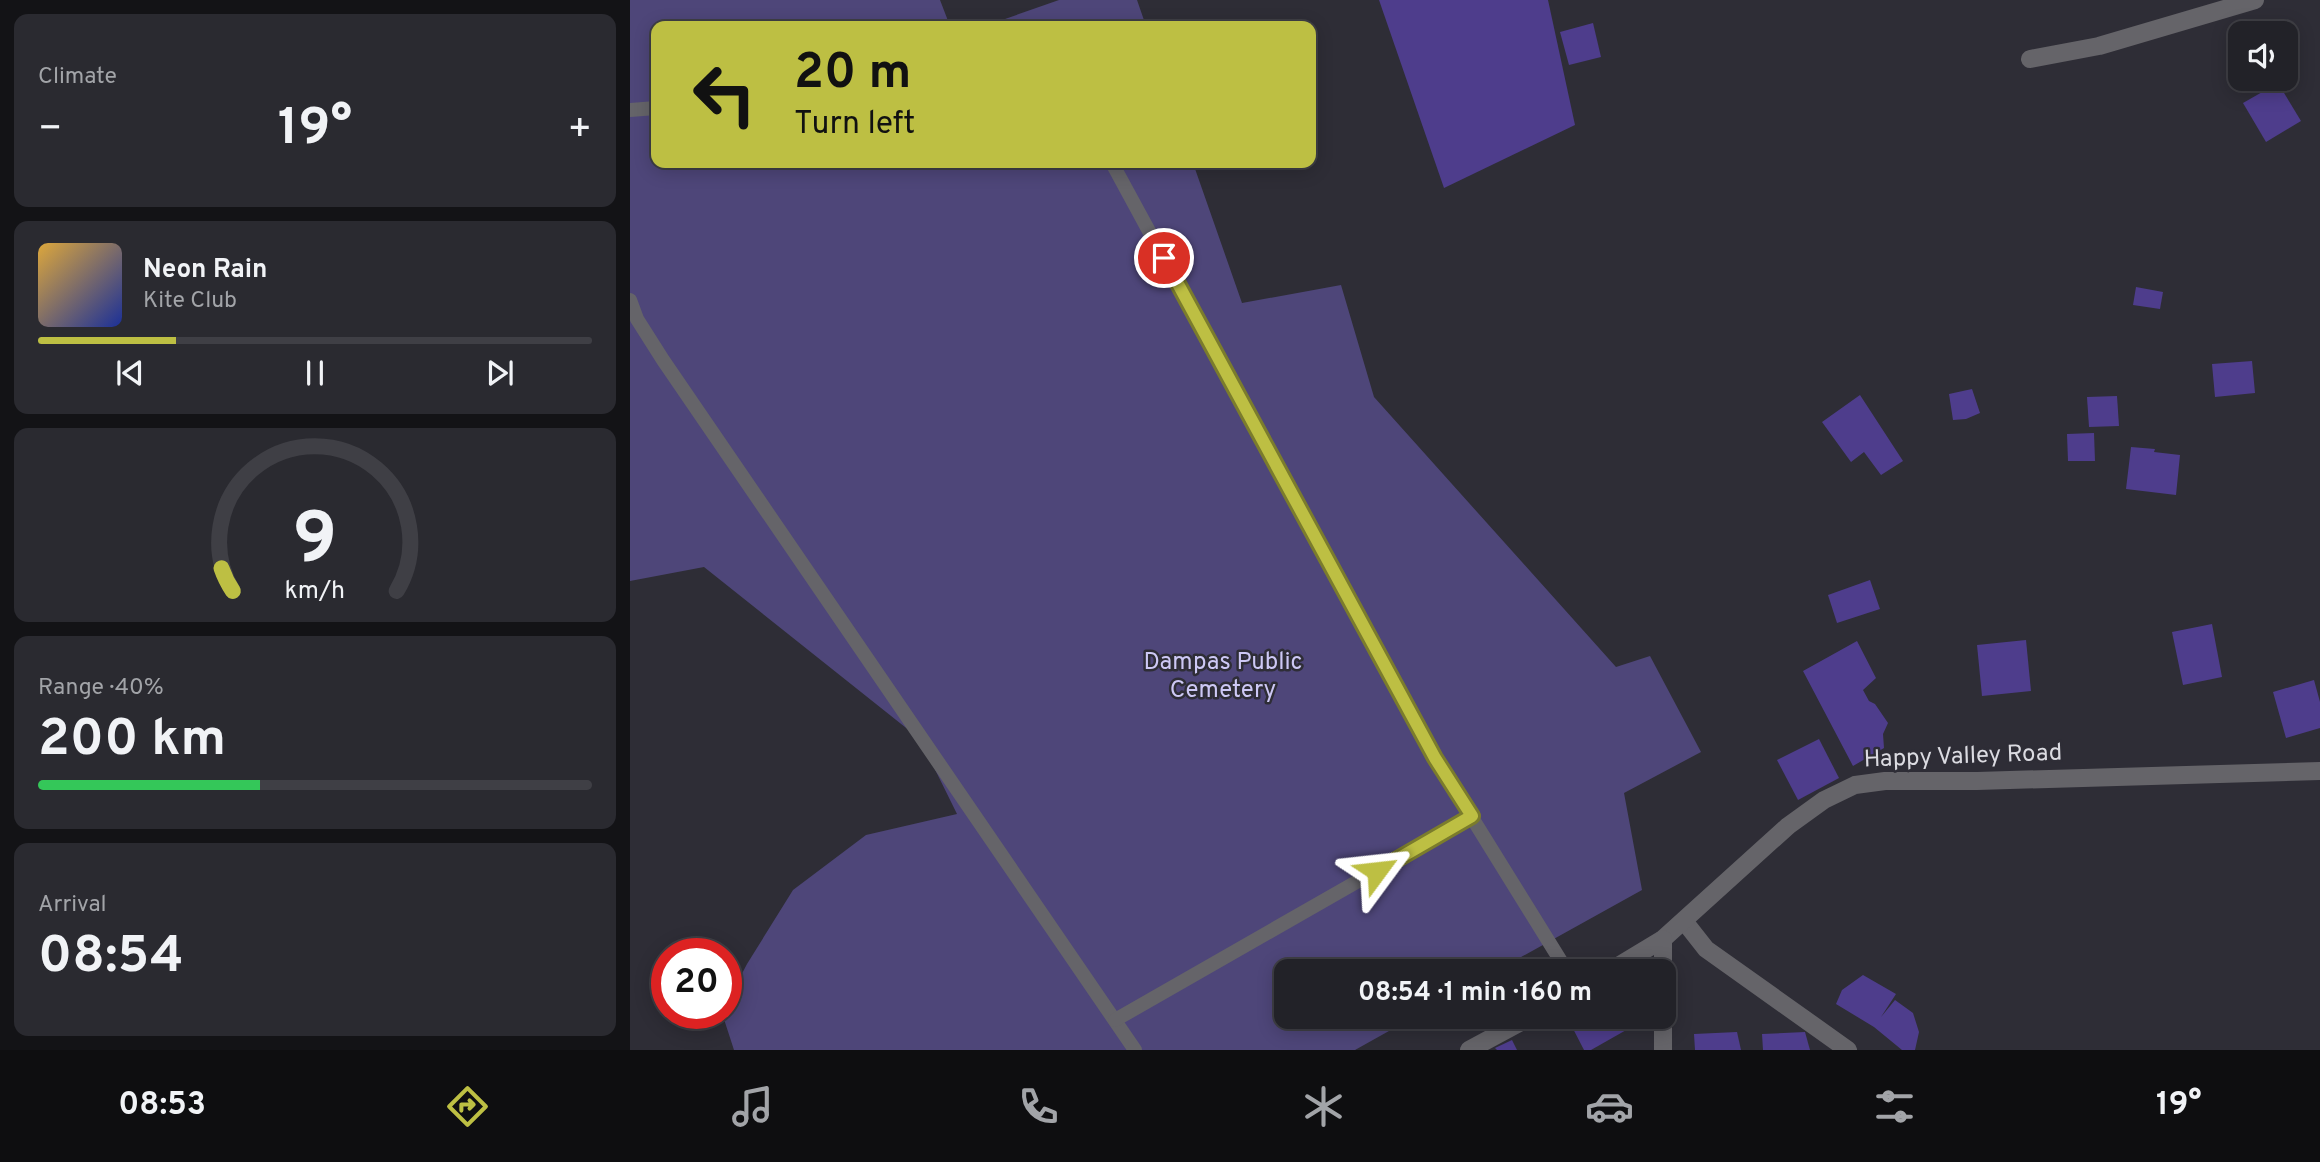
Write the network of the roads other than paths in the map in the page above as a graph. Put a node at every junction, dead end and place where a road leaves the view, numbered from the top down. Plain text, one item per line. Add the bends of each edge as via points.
1 (2255, 0) edge
2 (2030, 59) dead end
3 (651, 108) edge
4 (630, 110) edge
5 (1115, 168) edge
6 (630, 300) edge
7 (2320, 771) edge
8 (1472, 816) junction
9 (1684, 920) junction
10 (1663, 939) junction
11 (1560, 959) edge
12 (1630, 959) edge
13 (1663, 959) edge
14 (1115, 1020) junction
15 (1508, 1029) edge
16 (1663, 1029) edge
17 (1135, 1050) edge
18 (1469, 1050) edge
19 (1663, 1050) edge
20 (1848, 1050) edge

1 - 2 street via 2099,46
3 - 4 lane
5 - 8 lane via 1435,758
6 - 14 lane via 663,360
7 - 9 street, Happy Valley Road via 1855,785 1788,826
8 - 11 lane
8 - 14 lane
9 - 10 street, Happy Valley Road
9 - 20 street via 1706,949
10 - 12 street, Happy Valley Road
10 - 13 street
14 - 17 lane
15 - 18 street
16 - 19 street

